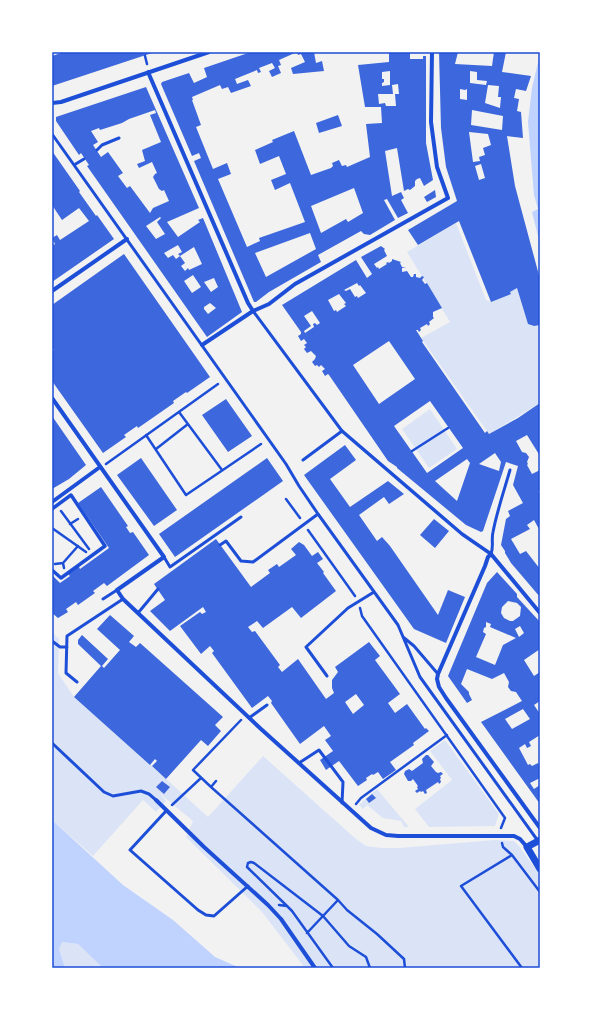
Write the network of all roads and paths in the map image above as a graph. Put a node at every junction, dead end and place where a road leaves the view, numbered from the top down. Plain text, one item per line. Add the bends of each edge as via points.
1 (210, 52) edge
2 (432, 52) edge
3 (145, 56) dead end
4 (146, 64) dead end
5 (148, 72) junction
6 (52, 104) edge
7 (52, 134) edge
8 (119, 138) dead end
9 (97, 150) dead end
10 (84, 159) dead end
11 (74, 165) junction
12 (127, 239) junction
13 (52, 291) edge
14 (253, 312) junction
15 (202, 345) junction
16 (218, 384) dead end
17 (52, 398) edge
18 (179, 412) junction
19 (188, 424) junction
20 (448, 428) dead end
21 (342, 431) junction
22 (146, 435) junction
23 (261, 444) dead end
24 (156, 449) junction
25 (412, 451) dead end
26 (303, 460) dead end
27 (100, 467) junction
28 (222, 470) junction
29 (510, 470) dead end
30 (286, 499) dead end
31 (52, 502) edge
32 (57, 505) junction
33 (52, 509) edge
34 (318, 514) junction
35 (241, 517) dead end
36 (304, 525) junction
37 (52, 528) edge
38 (220, 545) dead end
39 (78, 546) junction
40 (491, 554) junction
41 (164, 558) junction
42 (63, 563) dead end
43 (52, 570) edge
44 (158, 589) dead end
45 (117, 590) junction
46 (374, 592) junction
47 (103, 599) dead end
48 (123, 599) junction
49 (358, 602) junction
50 (138, 613) junction
51 (540, 613) edge
52 (402, 636) junction
53 (52, 641) edge
54 (67, 647) junction
55 (438, 674) junction
56 (327, 676) dead end
57 (76, 682) dead end
58 (267, 705) dead end
59 (247, 716) junction
60 (446, 735) junction
61 (52, 743) edge
62 (299, 763) junction
63 (201, 778) junction
64 (216, 781) dead end
65 (211, 787) junction
66 (156, 800) joint
67 (174, 802) dead end
68 (342, 803) junction
69 (350, 810) junction
70 (166, 811) junction
71 (501, 828) dead end
72 (540, 828) edge
73 (501, 840) dead end
74 (539, 842) edge
75 (527, 847) junction
76 (512, 855) junction
77 (540, 869) edge
78 (248, 886) junction
79 (540, 892) edge
80 (338, 900) junction
81 (268, 905) junction
82 (287, 906) junction
83 (323, 916) junction
84 (307, 933) junction
85 (315, 968) edge
86 (333, 968) edge
87 (370, 968) edge
88 (405, 968) edge
89 (522, 968) edge

1 - 5 street
2 - 14 street via 431,122 437,167 448,198 295,284 269,304
3 - 4 path
5 - 6 street
5 - 14 street
7 - 11 lane
8 - 9 lane
10 - 11 lane
11 - 12 lane
12 - 13 street
12 - 15 lane
14 - 15 street
14 - 21 lane
15 - 34 lane
16 - 18 path
17 - 27 street
18 - 19 path
18 - 22 path
19 - 24 path
19 - 28 path
20 - 25 path
21 - 26 lane
21 - 40 street via 462,534
22 - 24 path
22 - 27 path
23 - 28 path
24 - 28 path via 186,494
27 - 31 street
27 - 41 street
29 - 40 lane via 496,517
30 - 36 path
32 - 33 street
32 - 39 path via 90,553
32 - 43 street via 71,495 105,546 61,578
34 - 36 lane
34 - 46 lane
35 - 41 lane via 170,567
36 - 38 lane via 253,562 241,561 226,541
36 - 49 path
37 - 39 path
39 - 42 path
40 - 51 street
40 - 55 street
41 - 45 street
44 - 50 lane
45 - 47 lane
45 - 48 street
46 - 49 lane
46 - 52 lane via 398,625
48 - 50 street
48 - 54 lane via 67,636
49 - 56 lane via 348,608 306,647
49 - 60 path via 362,616
50 - 59 street
52 - 55 lane
52 - 74 lane via 420,676
53 - 54 lane via 60,647
54 - 57 lane via 66,673
55 - 72 street via 439,688
58 - 59 lane
59 - 62 street
59 - 63 path via 193,770
60 - 69 path via 361,798
60 - 71 path via 504,818
61 - 66 lane via 104,792 113,796 141,791
62 - 68 street
62 - 68 lane via 319,750 343,782
63 - 65 path
63 - 67 path
64 - 65 path
65 - 80 path
66 - 70 street
68 - 69 street
69 - 75 street via 376,832 386,835 514,836
70 - 78 street
70 - 78 lane via 130,850 206,915 214,916
73 - 76 path via 503,847
74 - 75 street
75 - 77 street
76 - 79 path
76 - 89 path via 461,886
78 - 81 street
80 - 83 path
80 - 88 path via 404,959
81 - 82 path
81 - 85 street via 281,919
82 - 83 path via 247,868 248,863 254,863
82 - 84 path
83 - 84 path
83 - 87 path via 349,946 366,957
84 - 86 path

